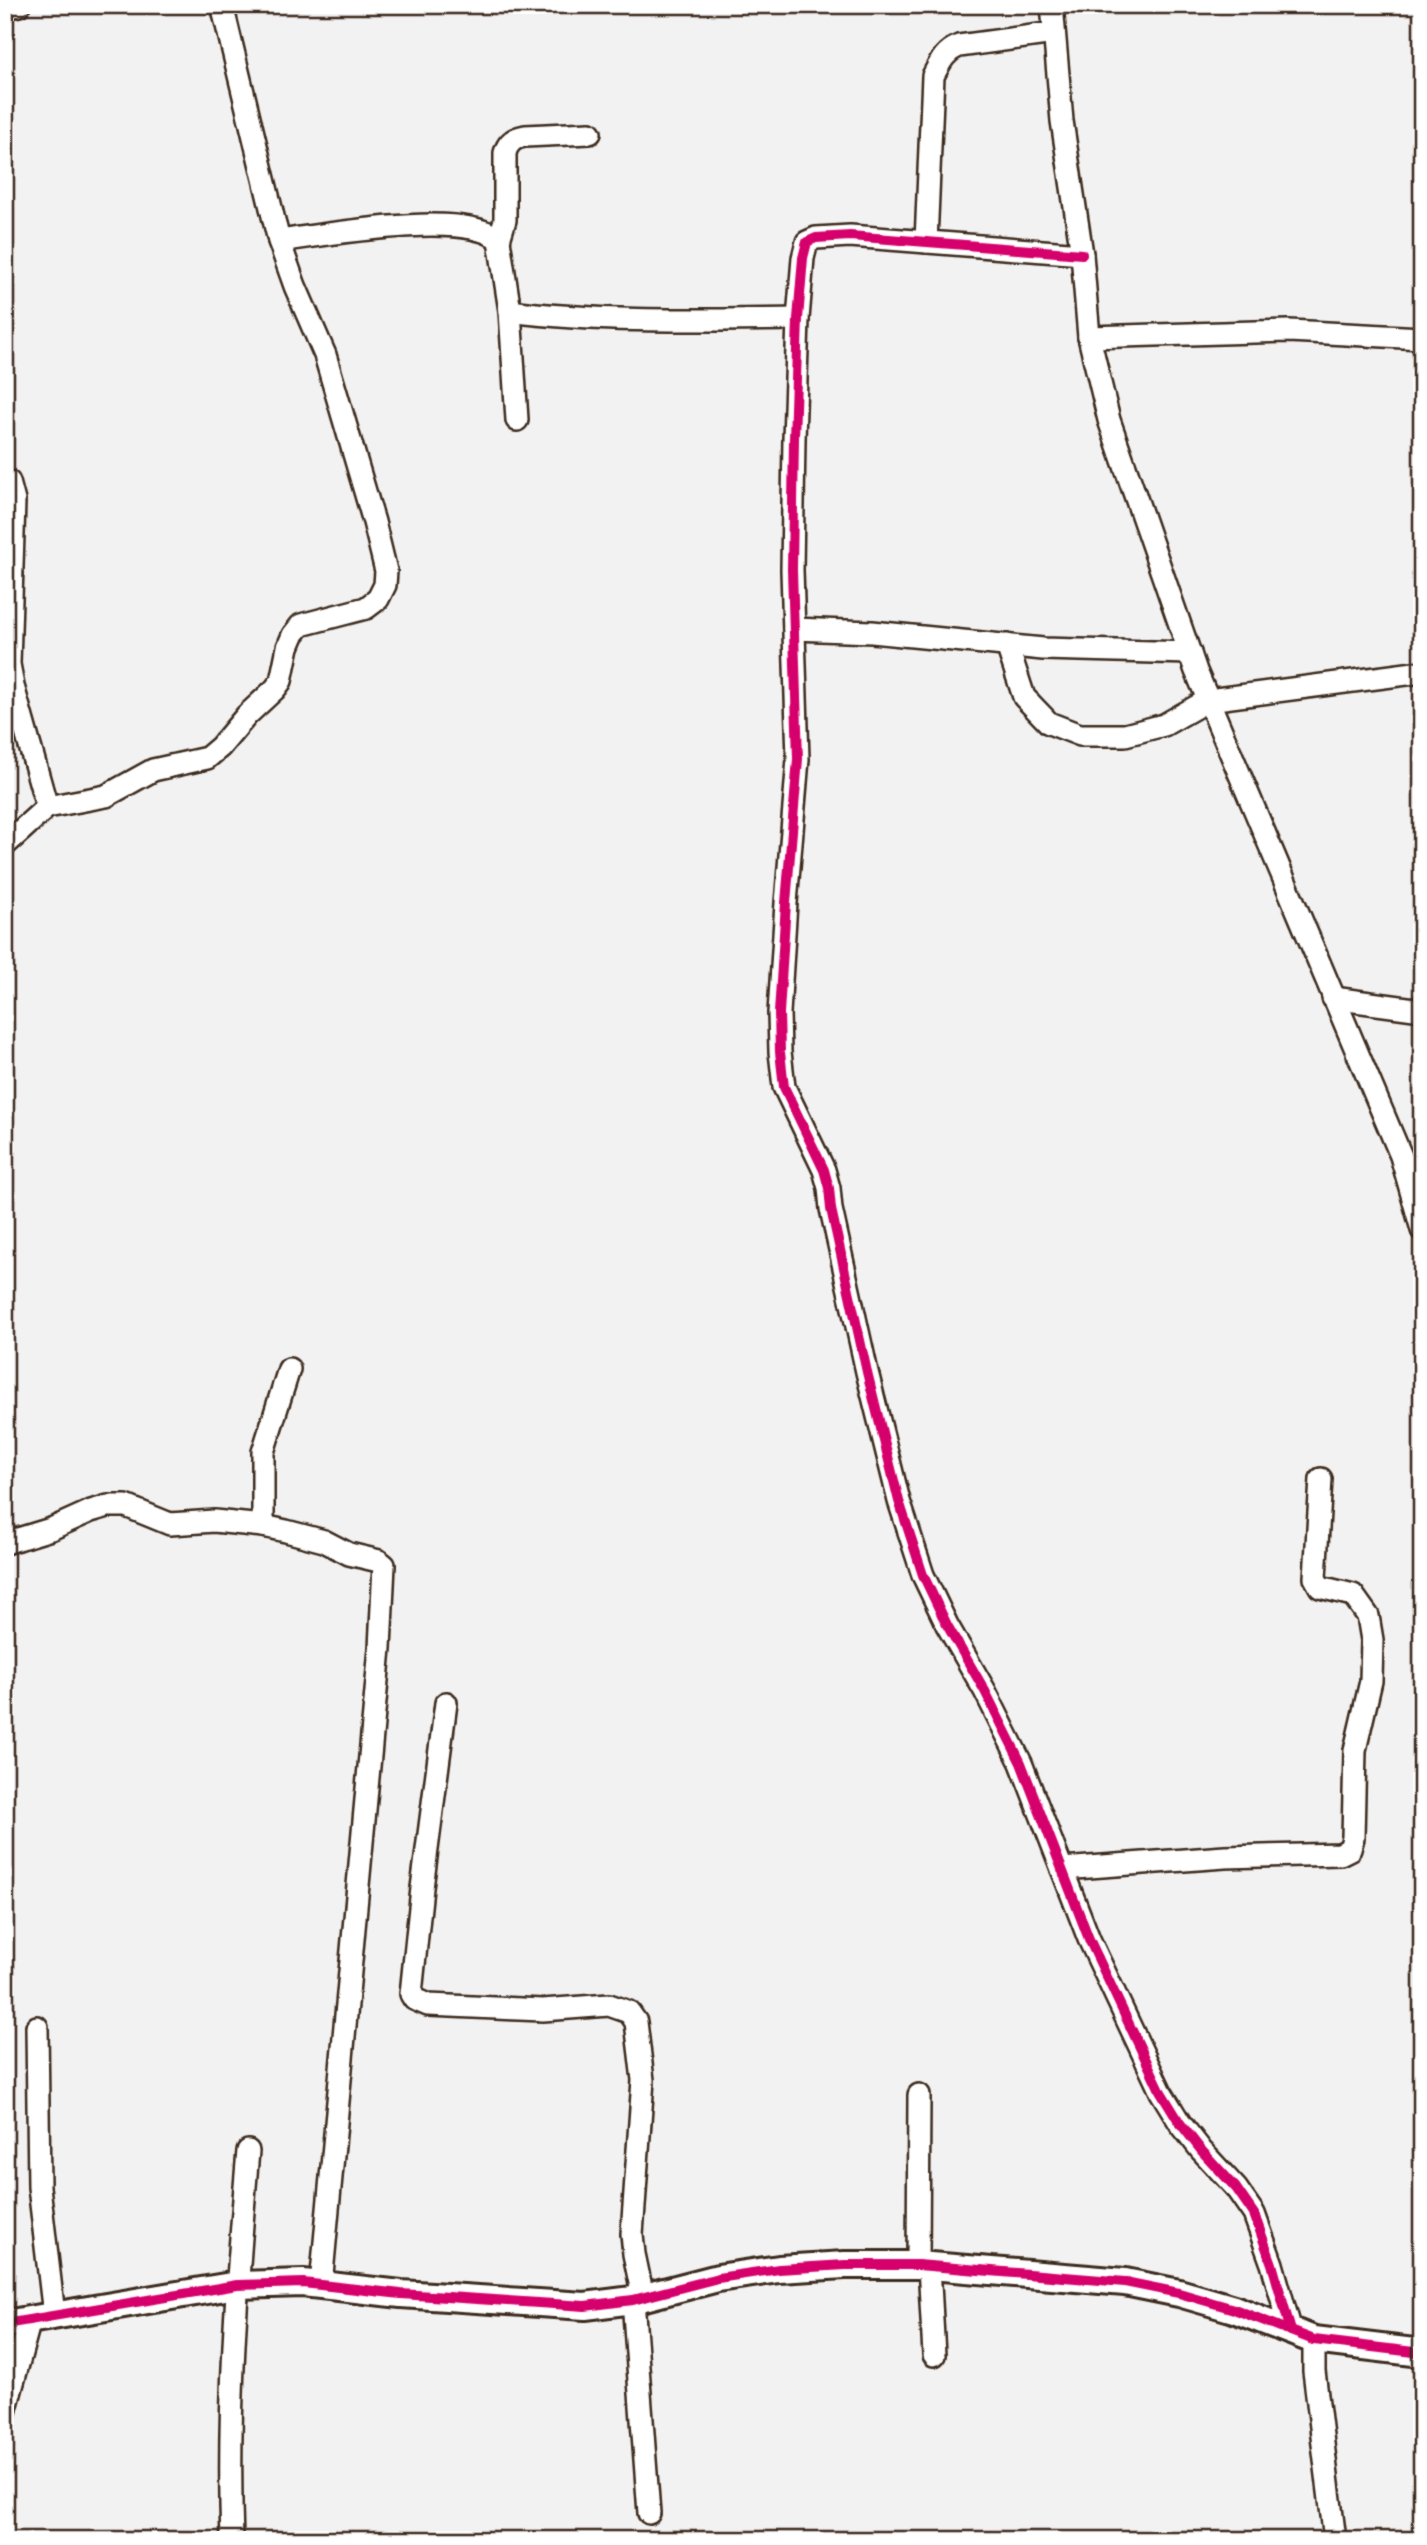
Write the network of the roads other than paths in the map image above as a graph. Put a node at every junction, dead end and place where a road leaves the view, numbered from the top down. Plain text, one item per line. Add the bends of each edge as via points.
1 (19, 5) edge
2 (222, 5) edge
3 (1052, 5) edge
4 (5, 8) edge
5 (1054, 33) junction
6 (590, 133) dead end
7 (499, 240) junction
8 (279, 241) junction
9 (926, 242) junction
10 (1082, 254) junction
11 (510, 311) junction
12 (798, 319) junction
13 (1089, 337) junction
14 (1422, 338) edge
15 (517, 420) dead end
16 (5, 481) edge
17 (794, 629) junction
18 (1007, 645) junction
19 (1189, 653) junction
20 (1422, 672) edge
21 (1208, 700) junction
22 (47, 807) junction
23 (5, 845) edge
24 (1333, 998) junction
25 (1422, 1010) edge
26 (1422, 1230) edge
27 (289, 1370) dead end
28 (1321, 1479) dead end
29 (263, 1526) junction
30 (5, 1543) edge
31 (446, 1703) dead end
32 (1062, 1869) junction
33 (37, 2027) dead end
34 (919, 2095) dead end
35 (248, 2151) dead end
36 (923, 2265) junction
37 (237, 2285) junction
38 (321, 2285) junction
39 (638, 2298) junction
40 (30, 2320) edge
41 (1302, 2336) junction
42 (1422, 2353) edge
43 (934, 2356) dead end
44 (5, 2412) edge
45 (649, 2512) dead end
46 (232, 2540) edge
47 (1335, 2540) edge

1 - 4 street
2 - 8 street
3 - 5 street
5 - 9 street via 959,46 943,58 933,76
5 - 10 street
6 - 7 street via 525,136 508,144 505,220
7 - 8 street via 466,226 446,225 362,229
7 - 11 street
8 - 22 street via 326,355 374,522 386,571 385,586 366,608 302,625 288,647 275,690 207,758 153,770 106,796
9 - 10 street
9 - 12 street via 850,236 807,243
10 - 13 street
11 - 12 street via 593,318
11 - 15 street
12 - 17 street
13 - 14 street via 1289,331
13 - 19 street via 1109,420
16 - 22 street via 13,501 9,664
17 - 18 street
17 - 32 street via 798,759 779,1013 784,1087 824,1170 867,1372 913,1549 947,1625 1021,1763
18 - 19 street
18 - 21 street via 1024,697 1049,723 1080,735 1125,736 1164,725
19 - 21 street
20 - 21 street
21 - 24 street
22 - 23 street
24 - 25 street
24 - 26 street via 1401,1156
27 - 29 street via 262,1452
28 - 32 street via 1315,1578 1320,1587 1353,1595 1368,1616 1372,1640 1371,1681 1355,1750 1350,1849 1340,1854
29 - 30 street via 214,1521 170,1524 126,1506 108,1506
29 - 38 street via 317,1539 384,1565
31 - 39 street via 411,1994 428,2005 542,2010 609,2005 629,2012 636,2022 643,2080 632,2234
32 - 41 street via 1089,1939 1161,2092 1180,2123 1254,2214
33 - 40 street via 39,2186
34 - 36 street
35 - 37 street
36 - 39 street via 779,2269
36 - 41 street via 1125,2282 1223,2306
36 - 43 street
37 - 38 street
37 - 40 street
37 - 46 street via 230,2452
38 - 39 street via 543,2305 585,2306
39 - 45 street
40 - 44 street
41 - 42 street
41 - 47 street via 1314,2371

